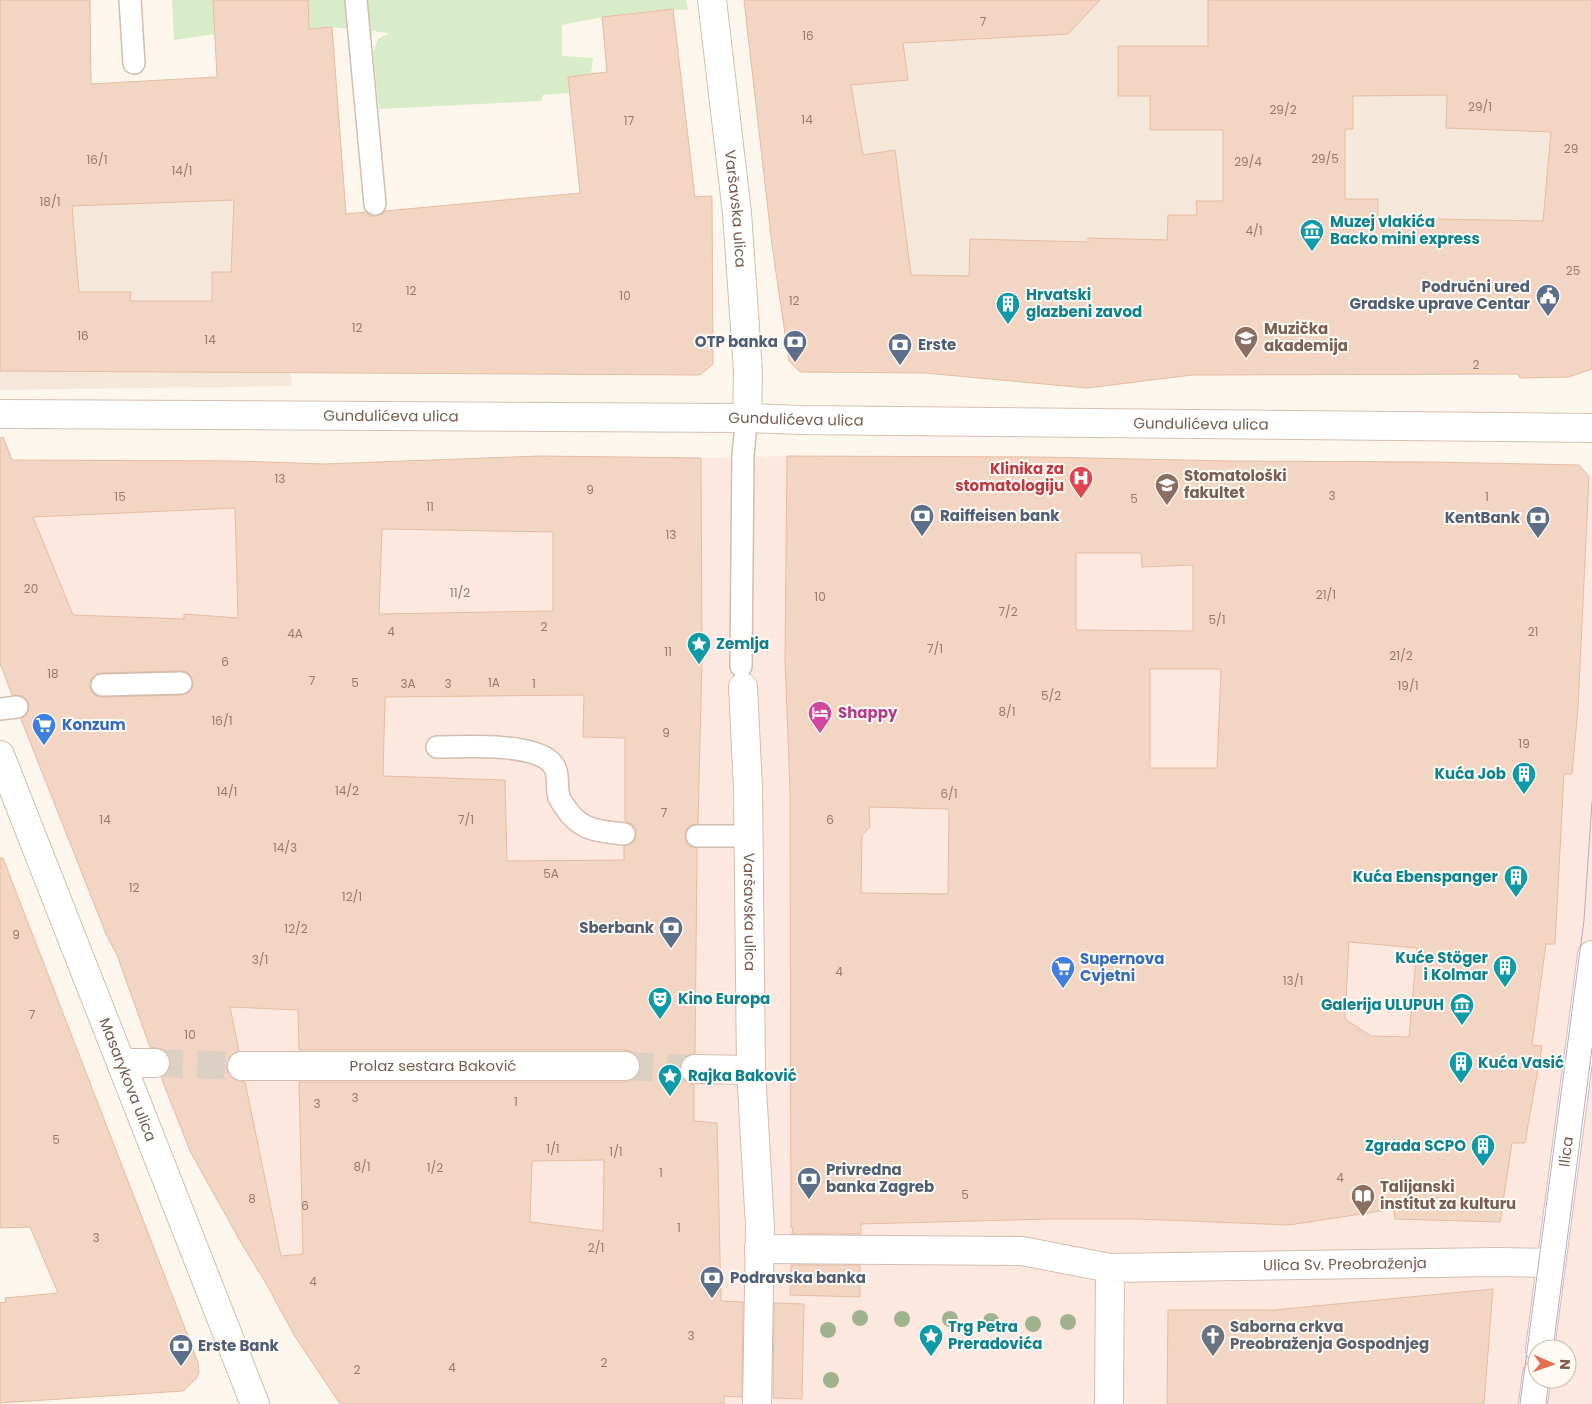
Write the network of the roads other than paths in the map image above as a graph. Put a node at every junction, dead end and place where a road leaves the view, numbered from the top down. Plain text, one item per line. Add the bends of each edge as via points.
1 (130, 0) edge
2 (356, 0) edge
3 (712, 0) edge
4 (134, 63) dead end
5 (375, 204) dead end
6 (0, 414) edge
7 (746, 418) junction
8 (1592, 428) edge
9 (742, 677) joint
10 (181, 683) dead end
11 (102, 685) dead end
12 (437, 746) dead end
13 (0, 755) edge
14 (624, 834) dead end
15 (698, 836) dead end
16 (749, 836) junction
17 (1592, 955) edge
18 (121, 1063) junction
19 (155, 1063) tunnel mouth
20 (242, 1066) tunnel mouth
21 (625, 1066) tunnel mouth
22 (695, 1069) tunnel mouth
23 (752, 1070) junction
24 (760, 1238) junction
25 (1551, 1263) junction
26 (1110, 1268) junction
27 (1541, 1339) edge
28 (1535, 1389) edge
29 (255, 1404) edge
30 (757, 1404) edge
31 (1109, 1404) edge
32 (1533, 1404) edge

1 - 4 lane
2 - 5 lane
3 - 7 street, Varšavska ulica via 738,213 748,371
6 - 7 street, Gundulićeva ulica
7 - 8 street, Gundulićeva ulica
7 - 9 lane
9 - 16 street, Varšavska ulica
10 - 11 lane
12 - 14 lane via 502,747 547,758 554,765 559,779 559,798 578,823 596,831
13 - 18 street, Masarykova ulica
15 - 16 lane
16 - 23 street, Varšavska ulica
17 - 25 street, Ilica
18 - 19 street
18 - 29 street, Masarykova ulica
20 - 21 street, Prolaz sestara Baković
22 - 23 street
23 - 24 street, Varšavska ulica
24 - 26 street via 1022,1251
24 - 30 street
25 - 26 street, Ulica Sv. Preobraženja
25 - 27 street, Ilica
26 - 31 street
28 - 32 street

